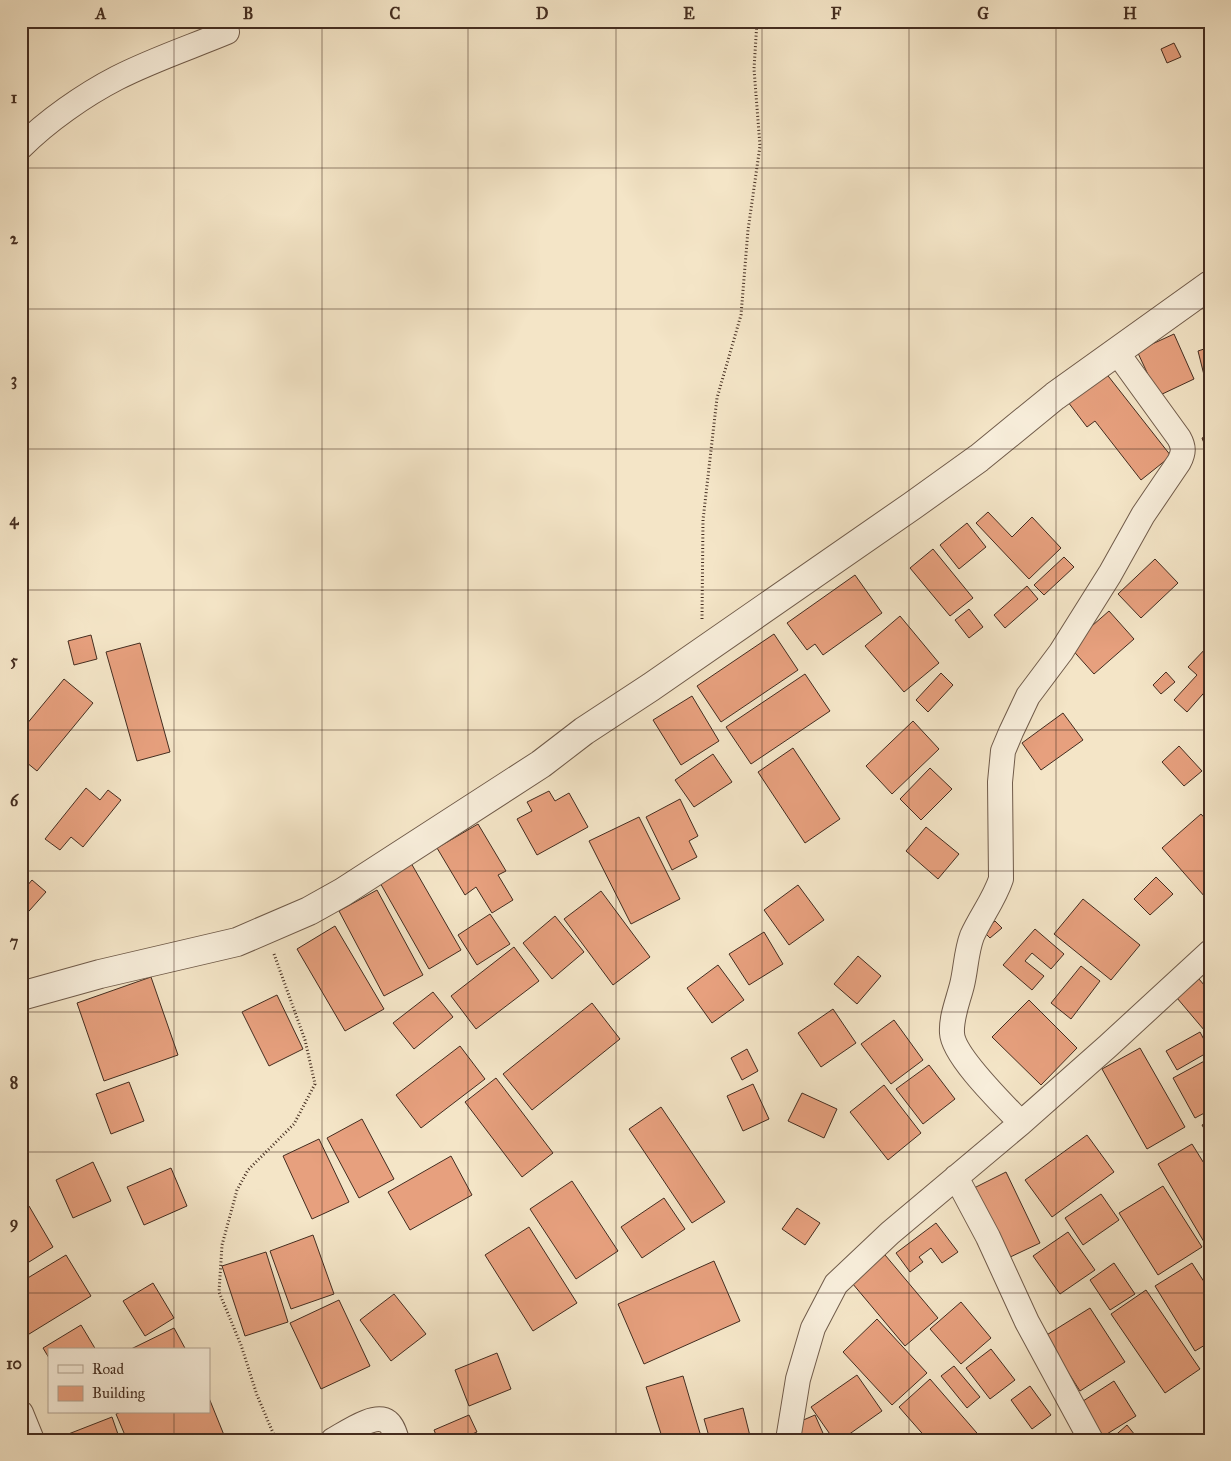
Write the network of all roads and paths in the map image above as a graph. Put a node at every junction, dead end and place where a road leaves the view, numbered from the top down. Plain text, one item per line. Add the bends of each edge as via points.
1 (757, 21) edge
2 (227, 32) dead end
3 (21, 147) edge
4 (1210, 285) edge
5 (1116, 351) junction
6 (702, 652) junction
7 (265, 930) junction
8 (1210, 952) edge
9 (21, 996) edge
10 (1021, 1123) junction
11 (956, 1177) junction
12 (21, 1413) edge
13 (32, 1440) edge
14 (276, 1440) edge
15 (333, 1440) edge
16 (397, 1440) edge
17 (788, 1440) edge
18 (1092, 1440) edge

1 - 6 path via 754,69 760,146 748,230 741,315 714,416 703,520
2 - 3 street via 117,78 74,104
4 - 5 street
5 - 6 street via 979,458
5 - 10 street via 1183,445 1183,453 1061,652 1028,696 1010,732 1003,751 1000,782 1001,879 971,940 954,1010 952,1035 964,1060
6 - 7 street via 584,731 541,764 373,874 309,911
7 - 9 street via 237,942
7 - 14 path via 305,1040 315,1084 294,1124 248,1170 237,1190 222,1245 219,1292
8 - 10 street
10 - 11 street
11 - 17 street via 836,1284 813,1328 798,1379
11 - 18 street via 988,1236 1027,1322
12 - 13 street
15 - 16 street via 381,1418 389,1422

